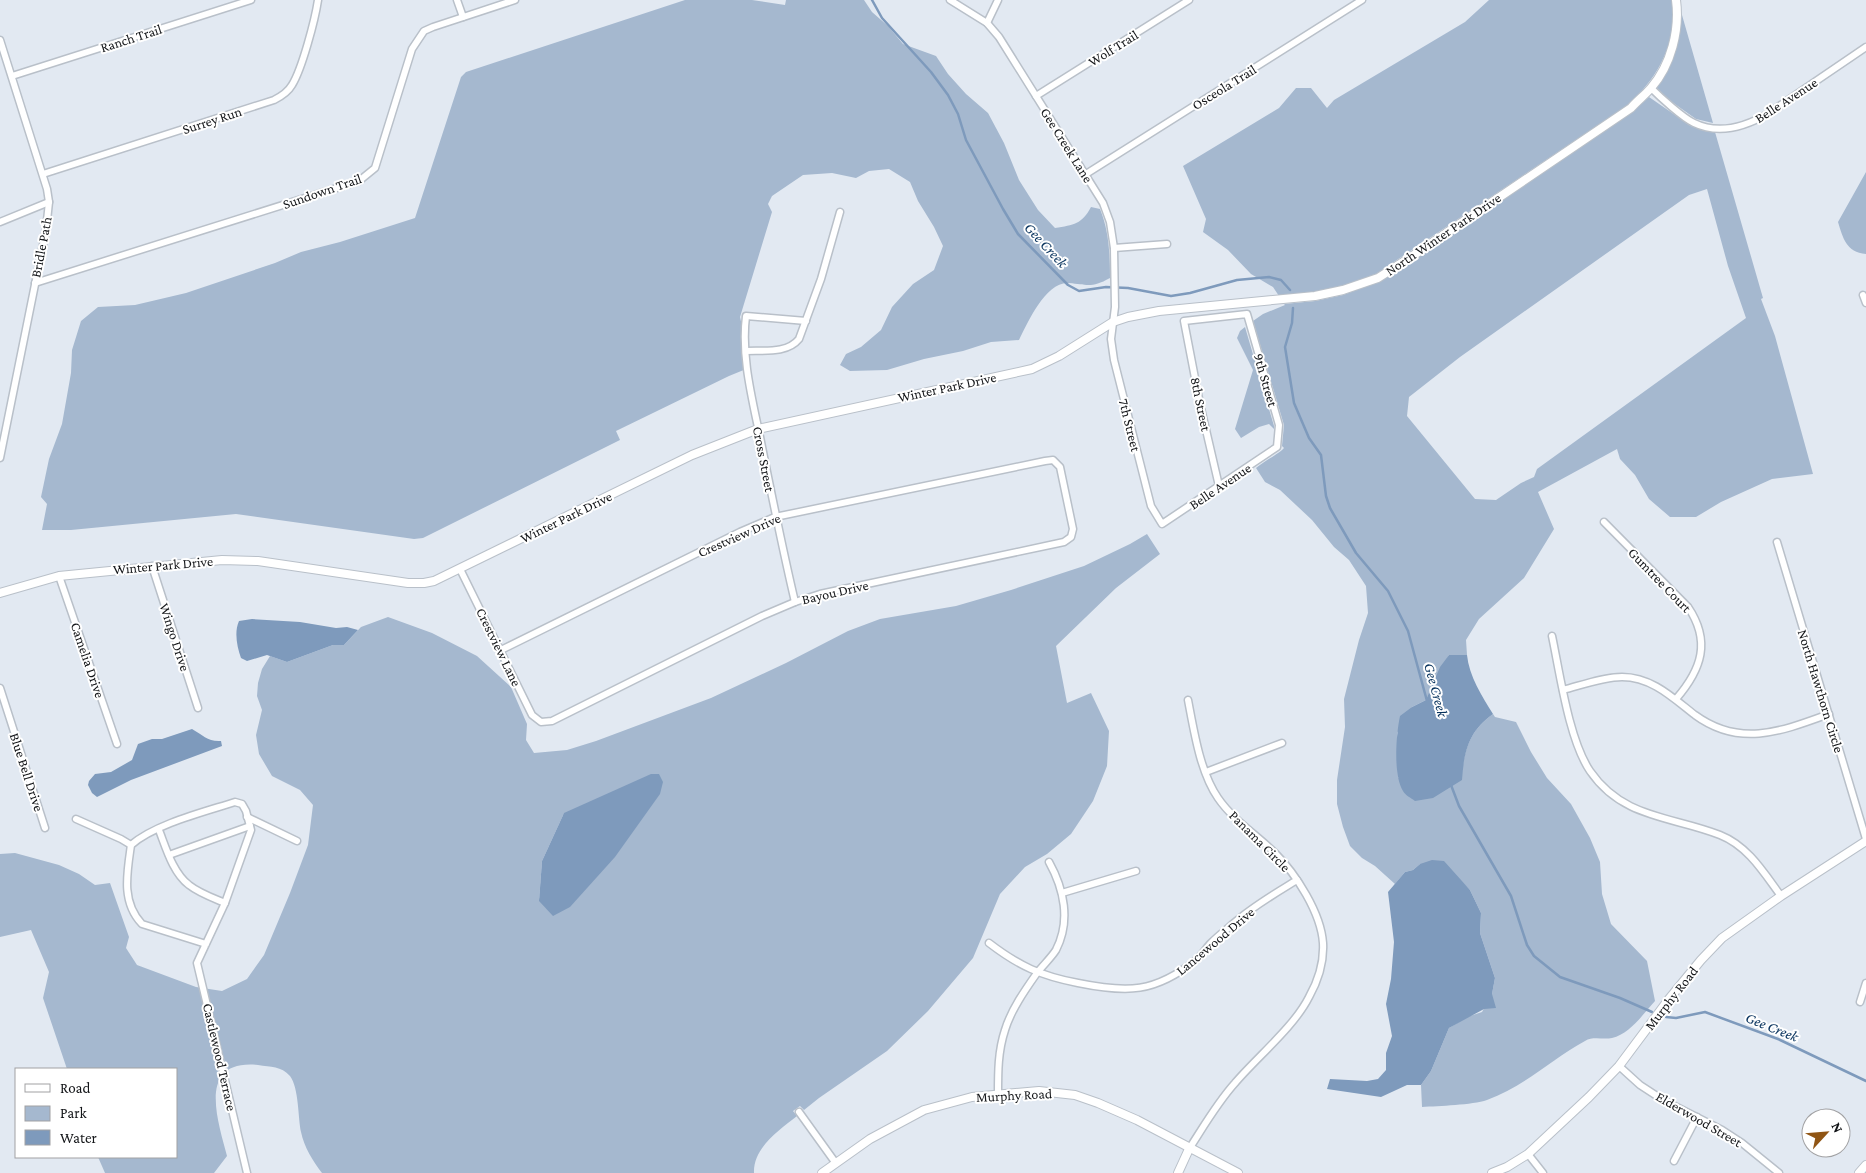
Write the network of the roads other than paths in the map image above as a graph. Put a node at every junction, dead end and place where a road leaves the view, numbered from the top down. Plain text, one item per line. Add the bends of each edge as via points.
1 (251, 0) edge
2 (318, 0) edge
3 (457, 0) edge
4 (515, 0) edge
5 (950, 0) edge
6 (998, 0) edge
7 (1189, 0) edge
8 (1362, 0) edge
9 (1676, 0) edge
10 (463, 17) junction
11 (987, 23) junction
12 (0, 40) edge
13 (1866, 47) edge
14 (12, 76) junction
15 (1651, 88) junction
16 (1036, 96) junction
17 (43, 174) junction
18 (1086, 174) junction
19 (49, 202) junction
20 (840, 212) dead end
21 (0, 222) edge
22 (1167, 244) dead end
23 (1114, 248) junction
24 (35, 283) junction
25 (1863, 295) dead end
26 (1866, 303) edge
27 (1246, 314) joint
28 (806, 321) junction
29 (1113, 322) junction
30 (746, 351) junction
31 (758, 429) junction
32 (1277, 447) joint
33 (0, 458) edge
34 (1054, 460) joint
35 (1219, 486) junction
36 (776, 517) junction
37 (1604, 522) dead end
38 (1162, 524) joint
39 (1777, 542) dead end
40 (152, 566) junction
41 (460, 569) junction
42 (59, 576) junction
43 (0, 593) edge
44 (795, 602) junction
45 (1552, 636) dead end
46 (501, 650) junction
47 (0, 688) edge
48 (1563, 690) junction
49 (1676, 699) junction
50 (1188, 700) dead end
51 (198, 708) dead end
52 (1828, 714) junction
53 (541, 722) joint
54 (1282, 743) dead end
55 (116, 744) dead end
56 (1206, 772) junction
57 (247, 818) junction
58 (76, 819) dead end
59 (250, 826) junction
60 (45, 828) dead end
61 (159, 830) junction
62 (1866, 840) edge
63 (297, 841) dead end
64 (131, 845) junction
65 (169, 854) junction
66 (1049, 862) dead end
67 (1136, 871) dead end
68 (1297, 880) junction
69 (1062, 893) junction
70 (1781, 896) junction
71 (225, 903) junction
72 (988, 943) dead end
73 (206, 944) junction
74 (1038, 973) junction
75 (1866, 983) edge
76 (1860, 1002) dead end
77 (1619, 1066) junction
78 (998, 1094) junction
79 (799, 1112) dead end
80 (1696, 1117) junction
81 (1189, 1149) junction
82 (1528, 1154) junction
83 (1674, 1160) dead end
84 (836, 1162) junction
85 (1866, 1165) edge
86 (247, 1173) edge
87 (822, 1173) edge
88 (1178, 1173) edge
89 (1238, 1173) edge
90 (1492, 1173) edge
91 (1543, 1173) edge
92 (1779, 1173) edge
93 (1859, 1173) edge

1 - 14 street, Ranch Trail
2 - 17 street, Surrey Run via 297,76 285,94
3 - 10 street
4 - 10 street, Sundown Trail
5 - 11 street, Gee Creek Lane
6 - 11 street
7 - 16 street, Wolf Trail
8 - 18 street, Osceola Trail
9 - 15 street, North Winter Park Drive via 1678,14 1673,45 1662,73
10 - 24 street, Sundown Trail via 433,26 417,40 375,168 359,181
11 - 16 street, Gee Creek Lane
12 - 14 street, Bridle Path
13 - 15 street, Belle Avenue via 1757,121 1739,127 1714,128 1694,123
14 - 17 street, Bridle Path
15 - 29 street, North Winter Park Drive via 1631,108 1378,278 1314,296 1159,311
16 - 18 street, Gee Creek Lane
17 - 19 street, Bridle Path
18 - 23 street, Gee Creek Lane via 1110,222
19 - 21 street
19 - 24 street, Bridle Path
20 - 28 street
22 - 23 street
23 - 29 street, Gee Creek Lane
24 - 33 street, Bridle Path
25 - 26 street
27 - 32 street, 9th Street via 1279,425
27 - 35 street, 8th Street via 1184,321
28 - 30 street via 799,339 786,349
28 - 30 street, Cross Street via 746,316 743,333
29 - 31 street, Winter Park Drive via 1032,369
29 - 38 street, 7th Street via 1114,360 1151,506
30 - 31 street, Cross Street
31 - 36 street, Cross Street
31 - 41 street, Winter Park Drive via 692,455
32 - 35 street, Belle Avenue
34 - 36 street, Crestview Drive
34 - 44 street, Bayou Drive via 1060,467 1073,529 1071,537 1064,542
35 - 38 street, Belle Avenue
36 - 44 street, Cross Street
36 - 46 street, Crestview Drive
37 - 49 street, Gumtree Court via 1688,606 1696,618 1702,634 1698,665
39 - 52 street, North Hawthorn Circle
40 - 41 street, Winter Park Drive via 243,560 416,583 434,580
40 - 42 street, Winter Park Drive
40 - 51 street, Wingo Drive
41 - 46 street, Crestview Lane
42 - 43 street, Winter Park Drive
42 - 55 street, Camelia Drive
44 - 53 street, Bayou Drive via 552,721
45 - 48 street
46 - 53 street, Crestview Lane via 532,715
47 - 60 street, Blue Bell Drive
48 - 49 street via 1623,677 1646,682
48 - 70 street via 1576,740 1590,771 1600,782 1623,803 1654,816 1721,835 1759,865
49 - 52 street via 1710,724 1745,734 1785,730
50 - 56 street, Panama Circle
52 - 62 street, North Hawthorn Circle
54 - 56 street
56 - 68 street, Panama Circle via 1218,798 1237,820 1276,854
57 - 59 street
57 - 61 street via 242,804 235,802
57 - 63 street
58 - 64 street
59 - 65 street
59 - 71 street, Castlewood Terrace
61 - 64 street
61 - 65 street
62 - 70 street, Murphy Road
64 - 73 street via 126,879 128,899 135,917 142,924
65 - 71 street via 181,877 190,886
66 - 69 street
67 - 69 street
68 - 74 street, Lancewood Drive via 1236,921 1197,959 1159,983 1144,988 1116,989
68 - 81 street, Panama Circle via 1322,931 1321,968 1316,984 1300,1013 1234,1084
69 - 74 street via 1064,930 1056,950
70 - 77 street, Murphy Road via 1722,938 1701,960
71 - 73 street, Castlewood Terrace
72 - 74 street, Lancewood Drive via 1009,959
73 - 86 street, Castlewood Terrace via 197,963
74 - 78 street via 1005,1028 998,1057
75 - 76 street
77 - 80 street, Elderwood Street via 1640,1085
77 - 82 street, Murphy Road
78 - 81 street, Murphy Road via 1040,1091 1075,1094 1137,1120
78 - 84 street, Murphy Road via 947,1102 924,1110 870,1139
79 - 84 street
80 - 83 street
80 - 92 street, Elderwood Street via 1742,1143
81 - 88 street
81 - 89 street, Murphy Road
82 - 90 street, Murphy Road
82 - 91 street
84 - 87 street, Murphy Road
85 - 93 street

